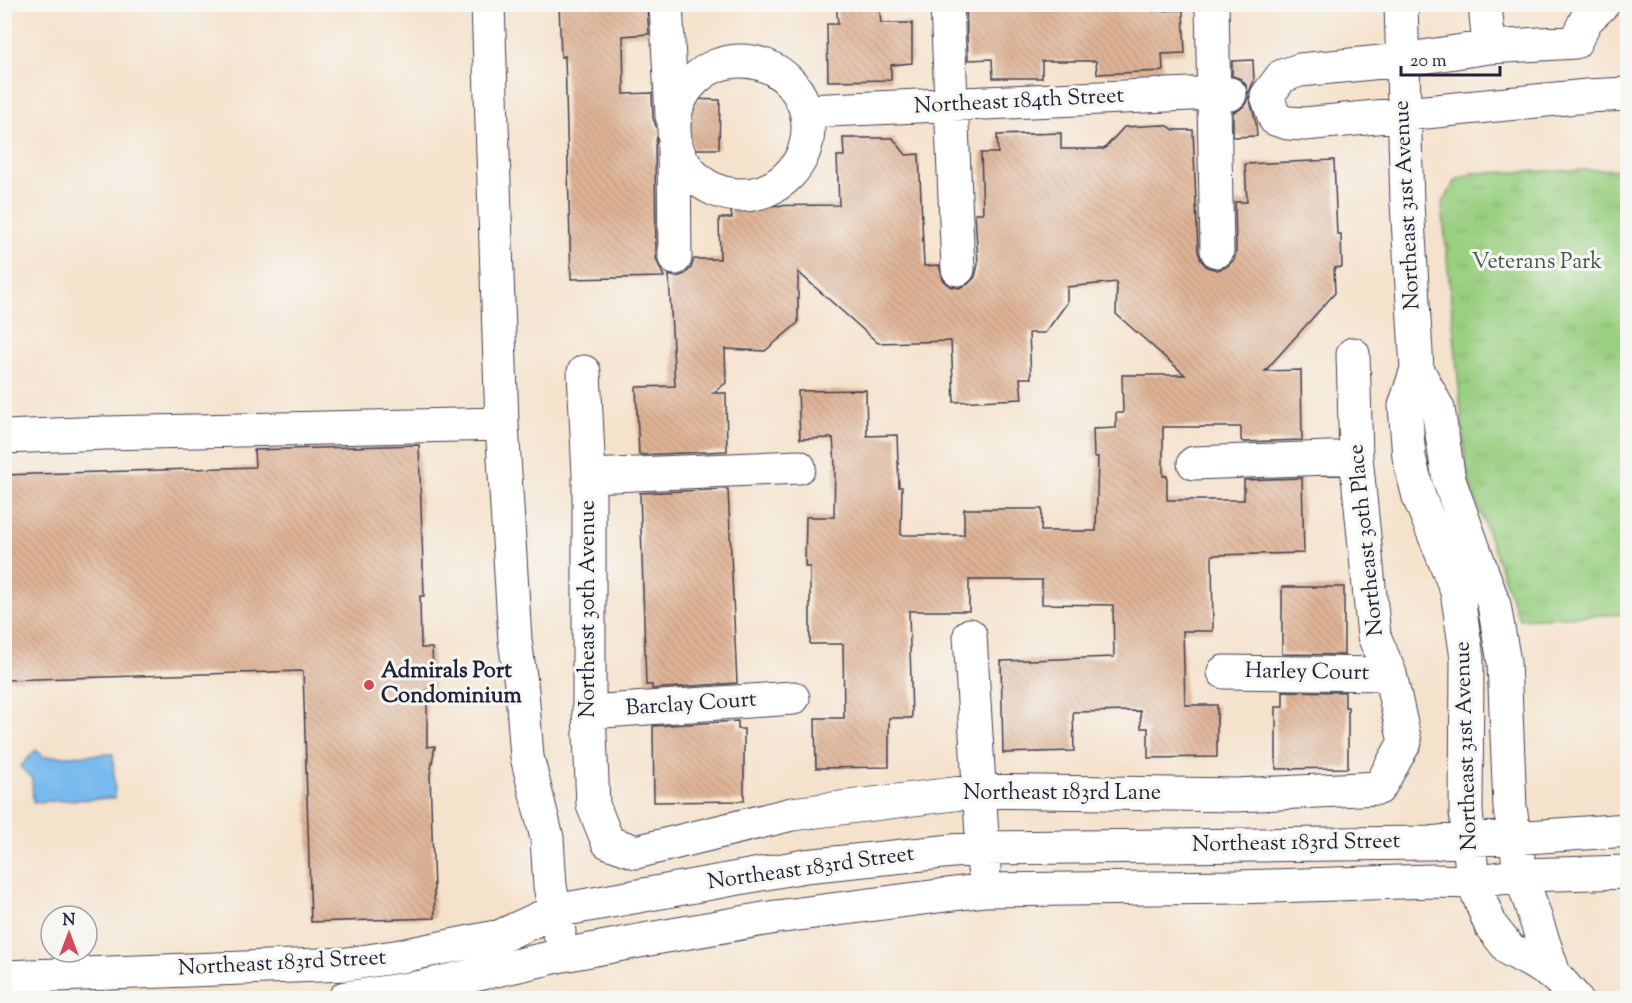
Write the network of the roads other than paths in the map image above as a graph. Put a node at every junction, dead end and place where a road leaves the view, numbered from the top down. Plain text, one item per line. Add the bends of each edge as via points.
1 (489, 4) edge
2 (666, 4) edge
3 (947, 4) edge
4 (1212, 4) edge
5 (1401, 4) edge
6 (1485, 4) edge
7 (1603, 4) edge
8 (1489, 47) junction
9 (1402, 60) junction
10 (1628, 94) edge
11 (1242, 95) junction
12 (950, 106) junction
13 (807, 111) junction
14 (1404, 114) junction
15 (673, 131) junction
16 (1217, 251) dead end
17 (675, 258) dead end
18 (958, 269) dead end
19 (1353, 354) dead end
20 (1417, 369) junction
21 (584, 372) dead end
22 (501, 424) junction
23 (4, 437) edge
24 (1356, 457) junction
25 (1194, 463) dead end
26 (799, 466) dead end
27 (589, 476) junction
28 (970, 635) dead end
29 (1224, 672) dead end
30 (1390, 674) junction
31 (793, 698) dead end
32 (589, 712) junction
33 (1378, 788) joint
34 (978, 791) junction
35 (1628, 830) edge
36 (1514, 838) junction
37 (1467, 839) junction
38 (608, 842) joint
39 (982, 848) junction
40 (1628, 872) edge
41 (1521, 875) junction
42 (1473, 882) junction
43 (985, 890) junction
44 (555, 911) junction
45 (563, 955) junction
46 (1554, 974) junction
47 (4, 976) edge
48 (345, 999) edge
49 (1575, 999) edge

1 - 22 street
2 - 15 street
3 - 12 street
4 - 11 street
5 - 9 street, Northeast 31st Avenue
6 - 8 street
7 - 8 street via 1586,20 1575,42
8 - 9 street
9 - 11 street via 1300,70
9 - 14 street, Northeast 31st Avenue
10 - 14 street
11 - 12 street, Northeast 184th Street
11 - 14 street via 1275,119 1288,123
11 - 16 street
12 - 13 street, Northeast 184th Street
12 - 18 street
13 - 15 street via 784,76 766,65 746,60 725,63 705,70 689,84 678,101
13 - 15 street via 809,129 799,163 773,188 756,194 720,193 704,185 680,159
14 - 20 street, Northeast 31st Avenue
15 - 17 street
19 - 24 street, Northeast 30th Place
20 - 36 street, Northeast 31st Avenue via 1438,409 1449,480 1494,605 1504,663
20 - 37 street, Northeast 31st Avenue via 1405,406 1409,457 1419,497 1457,591 1467,658
21 - 27 street, Northeast 30th Avenue
22 - 23 street
22 - 44 street via 527,757 547,838
24 - 25 street
24 - 30 street, Northeast 30th Place via 1374,636
26 - 27 street
27 - 32 street, Northeast 30th Avenue
28 - 34 street
29 - 30 street, Harley Court
30 - 33 street, Northeast 30th Place via 1405,742
31 - 32 street, Barclay Court
32 - 38 street, Northeast 30th Avenue via 593,805
33 - 34 street, Northeast 183rd Lane via 1236,795
34 - 38 street, Northeast 183rd Lane via 792,814 636,852
34 - 39 street
35 - 36 street, Northeast 183rd Street
36 - 37 street, Northeast 183rd Street
36 - 41 street, Northeast 31st Avenue
37 - 39 street, Northeast 183rd Street via 1430,843
37 - 42 street, Northeast 31st Avenue
39 - 43 street
39 - 44 street, Northeast 183rd Street via 805,866
40 - 41 street, Northeast 183rd Street
41 - 42 street, Northeast 183rd Street
41 - 46 street, Northeast 31st Avenue
42 - 43 street, Northeast 183rd Street
42 - 46 street, Northeast 31st Avenue via 1491,926 1510,950
43 - 45 street, Northeast 183rd Street via 776,917
44 - 45 street
44 - 47 street, Northeast 183rd Street via 501,936 347,964
45 - 48 street, Northeast 183rd Street via 421,987
46 - 49 street

